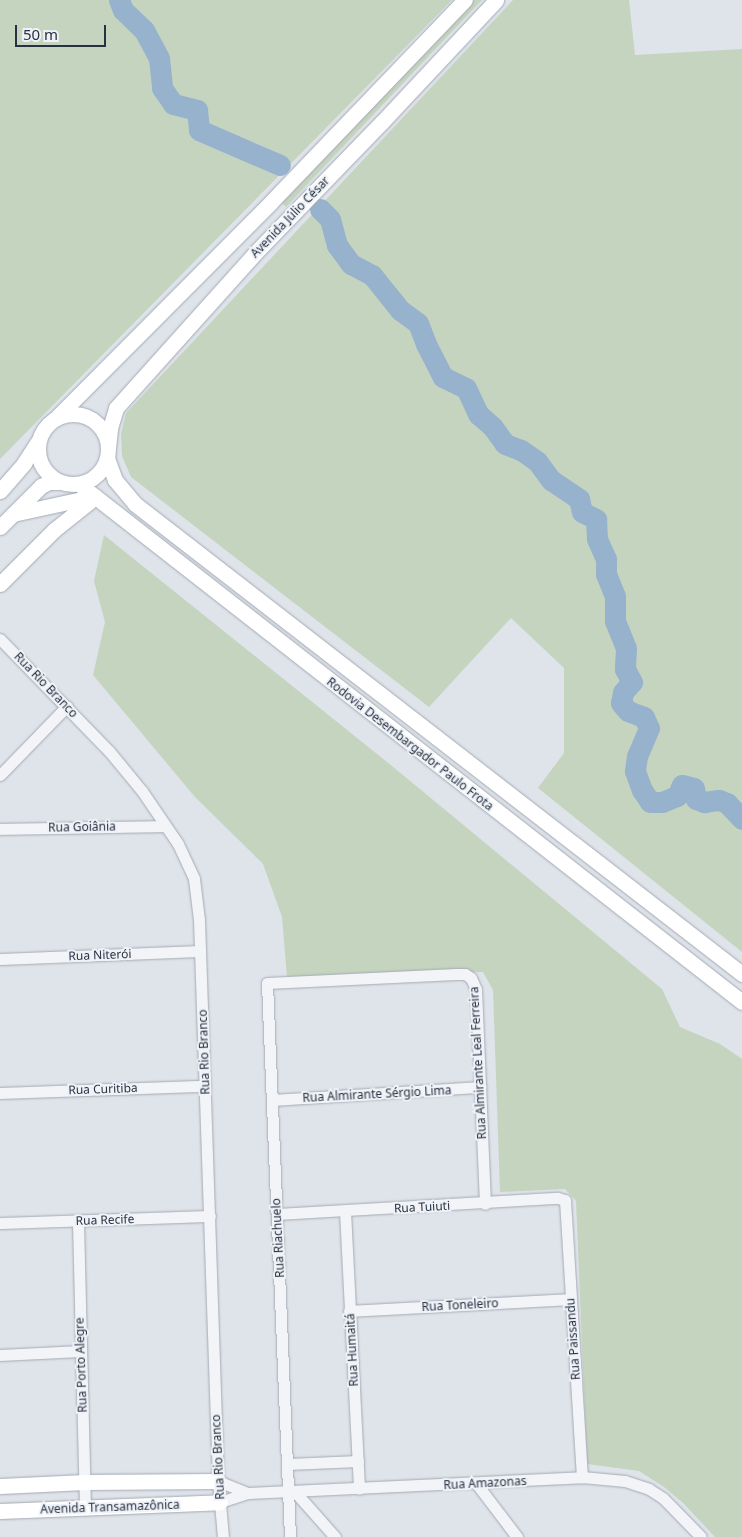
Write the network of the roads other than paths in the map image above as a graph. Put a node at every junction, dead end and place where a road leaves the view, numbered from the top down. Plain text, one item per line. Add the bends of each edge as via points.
1 (465, 0) edge
2 (496, 0) edge
3 (57, 417) junction
4 (39, 440) junction
5 (108, 453) junction
6 (59, 482) junction
7 (79, 484) junction
8 (0, 491) edge
9 (95, 497) junction
10 (13, 514) junction
11 (0, 527) edge
12 (0, 584) edge
13 (0, 638) edge
14 (67, 706) junction
15 (0, 775) edge
16 (164, 826) junction
17 (0, 829) edge
18 (200, 951) junction
19 (0, 959) edge
20 (742, 974) edge
21 (268, 983) joint
22 (742, 1002) edge
23 (205, 1086) junction
24 (481, 1088) junction
25 (0, 1093) edge
26 (272, 1100) junction
27 (566, 1201) joint
28 (486, 1204) junction
29 (345, 1211) junction
30 (277, 1214) junction
31 (210, 1216) junction
32 (78, 1222) junction
33 (0, 1223) edge
34 (571, 1299) junction
35 (349, 1311) junction
36 (80, 1351) junction
37 (0, 1355) edge
38 (358, 1461) junction
39 (288, 1464) junction
40 (582, 1477) junction
41 (218, 1481) junction
42 (86, 1482) junction
43 (476, 1483) junction
44 (0, 1486) edge
45 (359, 1489) junction
46 (248, 1493) junction
47 (292, 1493) junction
48 (220, 1502) junction
49 (85, 1509) junction
50 (0, 1512) edge
51 (223, 1537) edge
52 (290, 1537) edge
53 (335, 1537) edge
54 (516, 1537) edge
55 (701, 1537) edge

1 - 3 street, Avenida Júlio César via 271,202
2 - 5 street, Avenida Júlio César via 255,253 116,408
3 - 4 street via 42,431
3 - 5 street via 77,414 91,419 102,429
4 - 6 street via 38,450 44,470
4 - 8 street
5 - 7 street via 97,475
5 - 20 street, Rodovia Desembargador Paulo Frota via 115,480 135,504
6 - 7 street
6 - 10 street via 41,486
7 - 9 street, Rodovia Desembargador Paulo Frota
9 - 10 street
9 - 12 street via 54,530
9 - 22 street, Rodovia Desembargador Paulo Frota
10 - 11 street
13 - 14 street, Rua Rio Branco
14 - 15 street
14 - 16 street, Rua Rio Branco via 142,791
16 - 17 street, Rua Goiânia
16 - 18 street, Rua Rio Branco via 178,844 194,879 198,896
18 - 19 street, Rua Niterói
18 - 23 street, Rua Rio Branco
21 - 24 street, Rua Almirante Leal Ferreira via 468,975 476,989
21 - 26 street, Rua Riachuelo
23 - 25 street, Rua Curitiba
23 - 31 street, Rua Rio Branco
24 - 26 street, Rua Almirante Sérgio Lima
24 - 28 street, Rua Almirante Leal Ferreira
26 - 30 street, Rua Riachuelo
27 - 28 street, Rua Tuiuti via 558,1198
27 - 34 street, Rua Paissandu
28 - 29 street, Rua Tuiuti
29 - 30 street, Rua Tuiuti
29 - 35 street, Rua Humaitá
30 - 39 street, Rua Riachuelo
31 - 32 street, Rua Recife
31 - 41 street, Rua Rio Branco
32 - 33 street, Rua Recife
32 - 36 street, Rua Porto Alegre
34 - 35 street, Rua Toneleiro
34 - 40 street, Rua Paissandu
35 - 38 street, Rua Humaitá
36 - 37 street
36 - 42 street, Rua Porto Alegre
38 - 39 street
38 - 45 street, Rua Humaitá
39 - 47 street, Rua Riachuelo
40 - 43 street, Rua Amazonas
40 - 55 street, Rua Amazonas via 649,1489 663,1498
41 - 42 street, Avenida Transamazônica
41 - 46 street, Rua Amazonas
41 - 48 street, Rua Rio Branco
42 - 44 street, Avenida Transamazônica
42 - 49 street, Rua Porto Alegre
43 - 45 street, Rua Amazonas
43 - 54 street
45 - 47 street, Rua Amazonas
46 - 47 street, Rua Amazonas
46 - 48 street, Rua Amazonas
47 - 52 street, Rua Riachuelo
47 - 53 street
48 - 49 street, Avenida Transamazônica
48 - 51 street, Rua Rio Branco
49 - 50 street, Avenida Transamazônica

